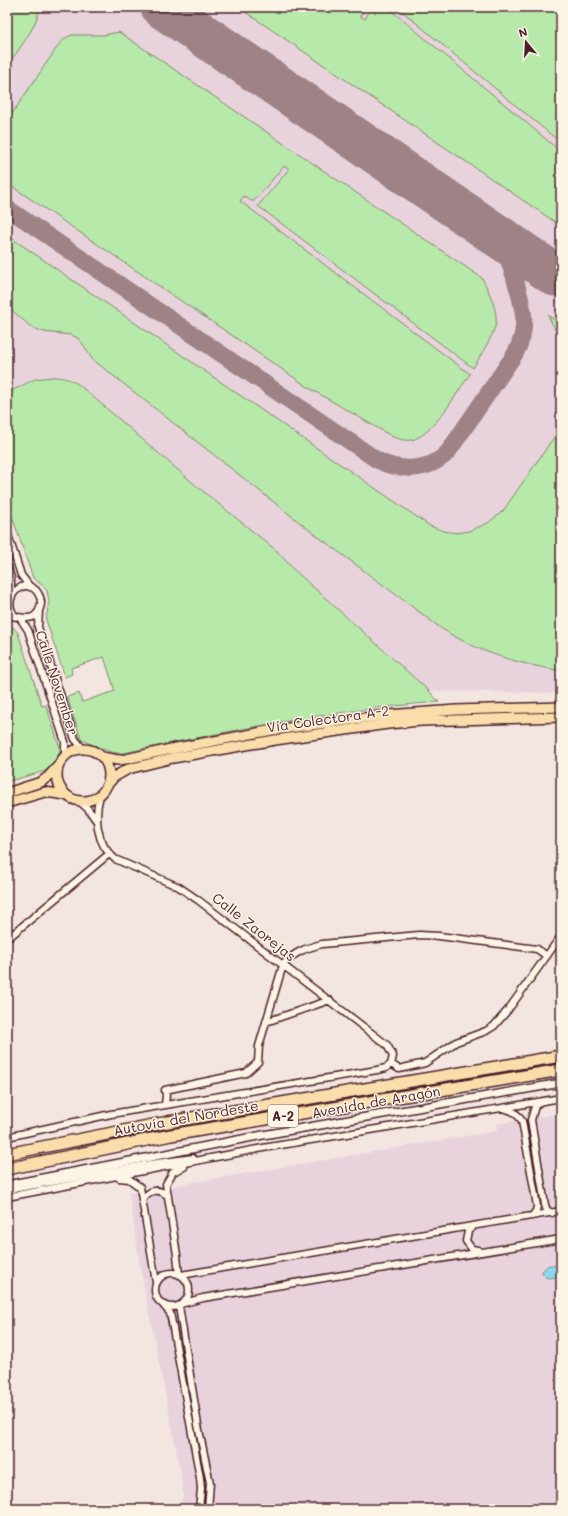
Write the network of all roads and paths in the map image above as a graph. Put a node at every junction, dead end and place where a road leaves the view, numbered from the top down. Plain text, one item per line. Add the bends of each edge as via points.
1 (7, 532) edge
2 (7, 566) edge
3 (30, 587) junction
4 (9, 597) edge
5 (39, 611) junction
6 (7, 616) edge
7 (18, 617) junction
8 (561, 707) edge
9 (561, 717) edge
10 (83, 748) junction
11 (65, 756) junction
12 (102, 757) junction
13 (58, 766) junction
14 (108, 785) junction
15 (7, 793) edge
16 (66, 795) junction
17 (100, 795) junction
18 (79, 801) junction
19 (7, 803) edge
20 (96, 820) junction
21 (109, 854) junction
22 (561, 936) edge
23 (7, 939) edge
24 (547, 956) junction
25 (283, 965) junction
26 (330, 1000) junction
27 (266, 1022) junction
28 (561, 1056) edge
29 (391, 1064) junction
30 (561, 1070) edge
31 (561, 1083) edge
32 (561, 1098) edge
33 (542, 1101) junction
34 (165, 1104) junction
35 (497, 1109) junction
36 (7, 1137) edge
37 (263, 1148) junction
38 (7, 1154) edge
39 (217, 1157) junction
40 (7, 1169) edge
41 (107, 1178) junction
42 (7, 1185) edge
43 (7, 1190) edge
44 (168, 1196) junction
45 (7, 1197) edge
46 (142, 1200) junction
47 (561, 1211) edge
48 (552, 1213) junction
49 (532, 1216) junction
50 (473, 1227) junction
51 (561, 1239) edge
52 (480, 1251) junction
53 (180, 1275) junction
54 (156, 1282) junction
55 (181, 1304) junction
56 (164, 1306) junction
57 (199, 1509) edge
58 (208, 1509) edge

1 - 3 street via 21,575
2 - 4 street via 11,578
3 - 4 street via 20,587
3 - 5 street via 40,597
4 - 7 street via 10,610
5 - 7 street via 31,618
5 - 10 street, Calle November via 38,627 75,739
6 - 7 street
7 - 11 street, Calle November via 28,630 65,742
8 - 12 main road, Vía Colectora A-2 via 387,715 273,730 126,759
9 - 14 main road, Vía Colectora A-2 via 408,722 275,740 173,758 128,769 114,777
10 - 11 main road
10 - 12 main road via 97,752
11 - 13 main road
12 - 14 main road via 109,770
13 - 15 main road via 41,782
13 - 16 main road via 57,779
14 - 17 main road
16 - 18 main road
16 - 19 main road via 45,792
17 - 18 main road
17 - 20 street
18 - 20 street
20 - 21 street via 104,848
21 - 23 street
21 - 25 street, Calle Zaorejas via 179,887
22 - 24 street
24 - 25 street via 537,949 439,936 406,935 307,947
24 - 29 street via 494,1026 456,1042 425,1062 399,1069
25 - 26 street, Calle Zaorejas
25 - 27 street
26 - 27 street
26 - 29 street, Calle Zaorejas via 387,1045 393,1056
27 - 34 street via 258,1046 258,1062 255,1067 246,1073 165,1090
28 - 38 highway, Autovía del Nordeste / A-2 via 168,1122
29 - 34 street via 377,1070
30 - 40 highway, Autovía del Nordeste / A-2 via 171,1135
31 - 42 street, Avenida de Aragón via 263,1134
32 - 33 street
33 - 35 street
33 - 48 street via 535,1106 531,1120 545,1205
34 - 36 street
35 - 37 street
35 - 49 street via 510,1110 522,1121 537,1206
37 - 39 street
37 - 43 street via 150,1164
39 - 41 street
39 - 44 street via 173,1172 166,1184
41 - 45 street
41 - 46 street via 129,1179 140,1187
44 - 46 street via 164,1192 152,1190
44 - 53 street
46 - 54 street
47 - 48 street
48 - 49 street
49 - 50 street
50 - 52 street via 468,1231 466,1241 472,1249
50 - 53 street
51 - 52 street
52 - 55 street via 203,1298
53 - 54 street via 169,1273
53 - 55 street via 188,1283 189,1288 189,1294
54 - 56 street via 155,1296
55 - 56 street via 169,1308
55 - 58 street via 198,1425 210,1483
56 - 57 street via 170,1313 202,1489

